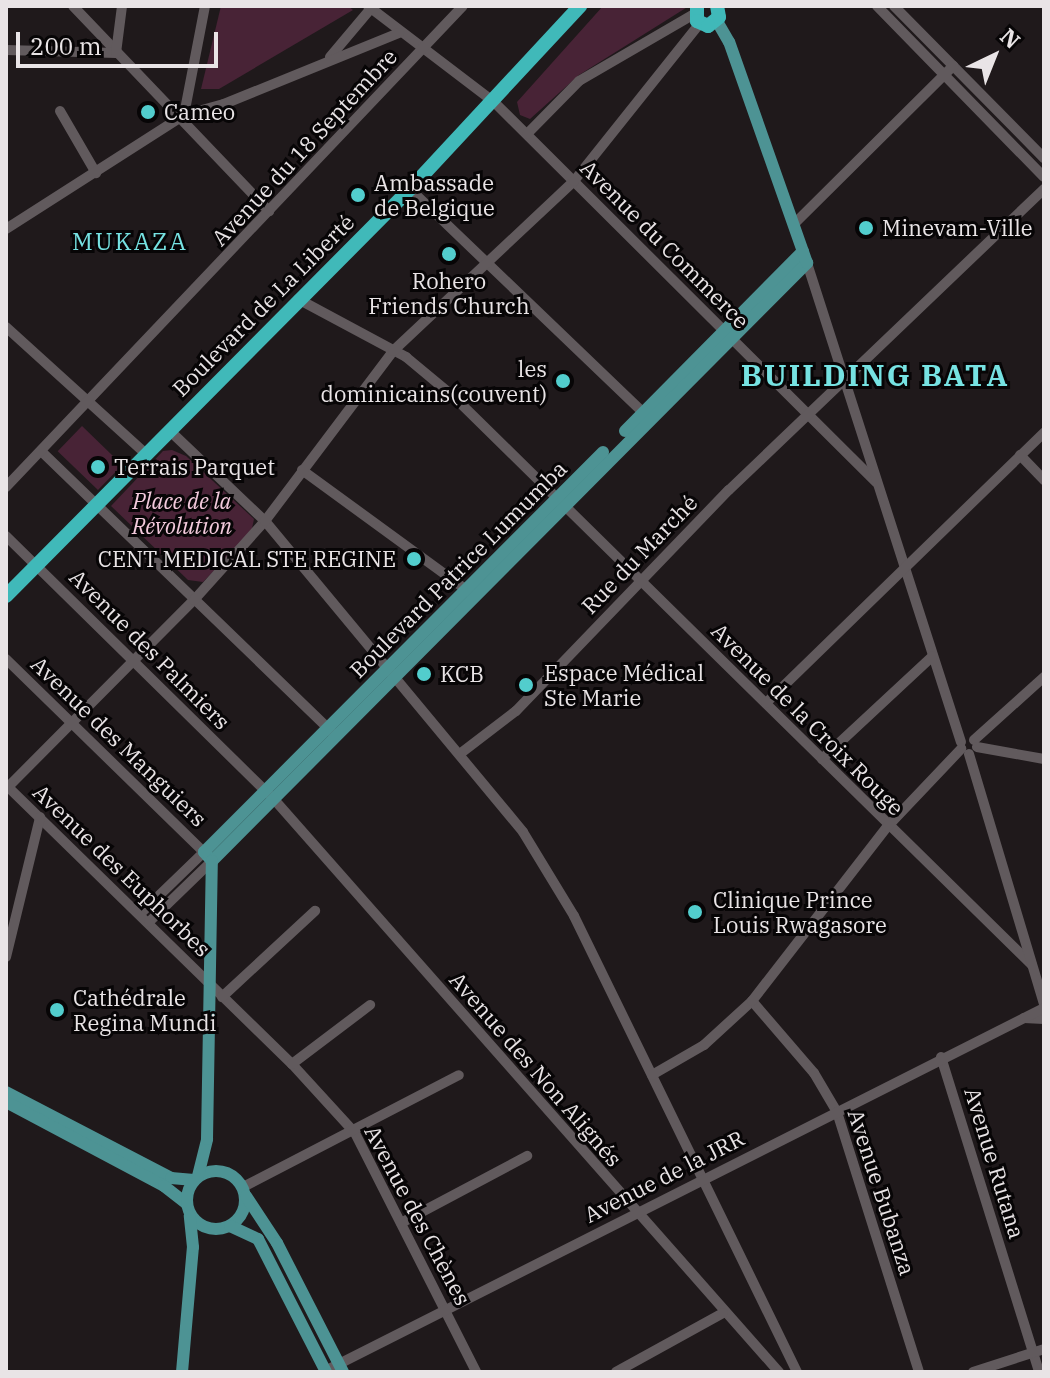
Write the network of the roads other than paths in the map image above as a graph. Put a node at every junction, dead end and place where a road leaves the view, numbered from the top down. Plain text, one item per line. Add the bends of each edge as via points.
1 (73, 6) edge
2 (122, 6) edge
3 (205, 6) edge
4 (463, 6) edge
5 (580, 6) edge
6 (877, 6) edge
7 (894, 6) edge
8 (370, 7) edge
9 (720, 11) edge
10 (697, 14) edge
11 (671, 28) junction
12 (399, 33) junction
13 (684, 44) junction
14 (6, 50) edge
15 (422, 50) junction
16 (116, 53) junction
17 (328, 60) junction
18 (953, 66) junction
19 (944, 76) junction
20 (494, 102) junction
21 (60, 111) dead end
22 (182, 118) junction
23 (527, 134) junction
24 (1044, 158) edge
25 (96, 173) junction
26 (1044, 177) edge
27 (574, 181) junction
28 (410, 189) junction
29 (1044, 189) edge
30 (269, 211) junction
31 (795, 223) junction
32 (6, 229) edge
33 (805, 257) junction
34 (486, 264) junction
35 (298, 299) junction
36 (6, 327) edge
37 (727, 334) junction
38 (393, 351) junction
39 (843, 379) junction
40 (91, 402) junction
41 (808, 412) junction
42 (646, 415) junction
43 (169, 430) junction
44 (1044, 433) edge
45 (41, 451) junction
46 (146, 454) junction
47 (1020, 455) junction
48 (302, 470) junction
49 (1044, 480) edge
50 (876, 482) junction
51 (6, 487) edge
52 (98, 503) junction
53 (559, 503) junction
54 (265, 521) junction
55 (6, 536) edge
56 (904, 564) junction
57 (37, 566) junction
58 (639, 581) junction
59 (468, 592) junction
60 (6, 596) edge
61 (194, 600) junction
62 (933, 656) junction
63 (6, 659) edge
64 (134, 662) junction
65 (391, 670) junction
66 (1044, 677) edge
67 (766, 703) junction
68 (71, 724) junction
69 (331, 730) junction
70 (968, 746) junction
71 (461, 753) junction
72 (822, 759) junction
73 (1044, 759) edge
74 (7, 786) edge
75 (269, 794) junction
76 (40, 817) junction
77 (887, 827) junction
78 (208, 856) junction
79 (315, 911) dead end
80 (144, 918) junction
81 (1018, 924) junction
82 (1000, 935) junction
83 (6, 957) edge
84 (1037, 971) edge
85 (209, 983) junction
86 (222, 997) junction
87 (752, 1001) junction
88 (370, 1005) dead end
89 (1044, 1006) edge
90 (1022, 1018) junction
91 (1044, 1019) edge
92 (941, 1057) junction
93 (292, 1064) junction
94 (459, 1075) dead end
95 (652, 1075) junction
96 (6, 1092) edge
97 (6, 1102) edge
98 (837, 1112) junction
99 (355, 1133) junction
100 (207, 1139) junction
101 (91, 1142) junction
102 (527, 1156) dead end
103 (225, 1171) junction
104 (196, 1178) junction
105 (705, 1178) junction
106 (244, 1191) junction
107 (188, 1208) junction
108 (635, 1213) junction
109 (401, 1223) junction
110 (230, 1226) junction
111 (211, 1229) junction
112 (193, 1247) junction
113 (446, 1311) junction
114 (723, 1313) junction
115 (1044, 1349) edge
116 (1033, 1353) junction
117 (341, 1368) edge
118 (182, 1372) edge
119 (326, 1372) edge
120 (476, 1372) edge
121 (616, 1372) edge
122 (779, 1372) edge
123 (797, 1372) edge
124 (919, 1372) edge
125 (973, 1372) edge
126 (1039, 1372) edge

1 - 16 street
2 - 16 street
3 - 22 street
4 - 15 street, Avenue du 18 Septembre
5 - 20 highway, Boulevard de La Liberté
6 - 19 street
7 - 18 street
8 - 12 street, Avenue du Commerce
8 - 17 street
9 - 10 highway
9 - 31 main road
10 - 11 street
10 - 13 street
11 - 13 street
11 - 23 street via 579,81
12 - 15 street, Avenue du Commerce
12 - 17 street
13 - 27 street
14 - 16 street
15 - 20 street, Avenue du Commerce
15 - 30 street, Avenue du 18 Septembre
16 - 22 street
17 - 22 street
18 - 19 street
18 - 24 street
19 - 26 street
19 - 31 street
20 - 23 street, Avenue du Commerce
20 - 28 highway, Boulevard de La Liberté
21 - 25 street
22 - 25 street
22 - 30 street
23 - 27 street, Avenue du Commerce
25 - 32 street
27 - 34 street
27 - 37 street, Avenue du Commerce
28 - 34 street
28 - 35 highway, Boulevard de La Liberté
29 - 39 street, Rue du Marché
30 - 40 street, Avenue du 18 Septembre
31 - 33 main road
33 - 37 main road, Boulevard Patrice Lumumba
33 - 39 street
34 - 38 street
34 - 42 street
35 - 38 street, Avenue de la Croix Rouge
35 - 43 highway, Boulevard de La Liberté
36 - 40 street
37 - 41 street, Avenue du Commerce
37 - 42 main road, Boulevard Patrice Lumumba
38 - 48 street
38 - 53 street, Avenue de la Croix Rouge via 454,397
39 - 41 street, Rue du Marché
39 - 50 street
40 - 45 street, Avenue du 18 Septembre
40 - 46 street
41 - 50 street, Avenue du Commerce
41 - 58 street, Rue du Marché
42 - 53 main road, Boulevard Patrice Lumumba
43 - 46 highway, Boulevard de La Liberté
43 - 54 street
44 - 47 street
45 - 51 street, Avenue du 18 Septembre
45 - 52 street
46 - 52 highway, Boulevard de La Liberté
47 - 49 street
47 - 56 street
48 - 54 street
48 - 59 street
50 - 56 street
52 - 57 highway, Boulevard de La Liberté
52 - 61 street
53 - 58 street, Avenue de la Croix Rouge
53 - 59 main road, Boulevard Patrice Lumumba
54 - 61 street
54 - 65 street
55 - 57 street, Avenue des Palmiers
56 - 62 street
56 - 67 street
57 - 60 highway, Boulevard de La Liberté
57 - 64 street, Avenue des Palmiers
58 - 67 street, Avenue de la Croix Rouge
58 - 71 street, Rue du Marché via 516,711
59 - 65 main road, Boulevard Patrice Lumumba
61 - 64 street
61 - 69 street
62 - 70 street
62 - 72 street
63 - 68 street, Avenue des Manguiers
64 - 68 street
64 - 75 street, Avenue des Palmiers
65 - 69 main road, Boulevard Patrice Lumumba
65 - 71 street
66 - 70 street
67 - 72 street, Avenue de la Croix Rouge
68 - 74 street
68 - 78 street, Avenue des Manguiers
69 - 75 main road, Boulevard Patrice Lumumba
70 - 73 street
70 - 77 street
70 - 81 street
71 - 95 street via 523,832 567,905
72 - 77 street, Avenue de la Croix Rouge
74 - 76 street, Avenue des Euphorbes
75 - 78 main road, Boulevard Patrice Lumumba
75 - 108 street, Avenue des Non Alignés
76 - 80 street, Avenue des Euphorbes
76 - 83 street
77 - 82 street, Avenue de la Croix Rouge
77 - 87 street
78 - 80 street, Boulevard Patrice Lumumba
78 - 85 main road
79 - 86 street
80 - 85 street, Avenue des Euphorbes
81 - 82 street
81 - 84 street
82 - 84 street, Avenue de la Croix Rouge
84 - 89 street
85 - 86 street, Avenue des Chènes
85 - 100 main road
86 - 93 street, Avenue des Chènes
87 - 95 street via 704,1045
87 - 98 street, Avenue Bubanza via 814,1073
88 - 93 street
89 - 90 street, Avenue de la JRR
90 - 91 street, Avenue de la JRR
90 - 92 street, Avenue de la JRR
92 - 98 street, Avenue de la JRR
92 - 116 street, Avenue Rutana
93 - 99 street, Avenue des Chènes
94 - 99 street
95 - 105 street
96 - 101 main road
97 - 101 main road
98 - 105 street, Avenue de la JRR
98 - 124 street, Avenue Bubanza
99 - 106 street
99 - 109 street, Avenue des Chènes
100 - 103 main road
100 - 104 main road
101 - 104 main road via 171,1178
101 - 107 main road via 172,1190
102 - 109 street
103 - 104 main road
103 - 106 main road
104 - 107 main road
105 - 108 street, Avenue de la JRR
105 - 123 street
106 - 110 main road via 244,1210
106 - 117 main road
107 - 111 main road
107 - 112 main road
108 - 113 street, Avenue de la JRR
108 - 114 street, Avenue des Non Alignés
109 - 113 street, Avenue des Chènes
110 - 111 main road
110 - 119 main road via 258,1239
111 - 112 main road
112 - 118 main road
113 - 117 street, Avenue de la JRR
113 - 120 street, Avenue des Chènes
114 - 121 street
114 - 122 street, Avenue des Non Alignés
115 - 116 street
116 - 125 street
116 - 126 street, Avenue Rutana
117 - 119 street, Avenue de la JRR

